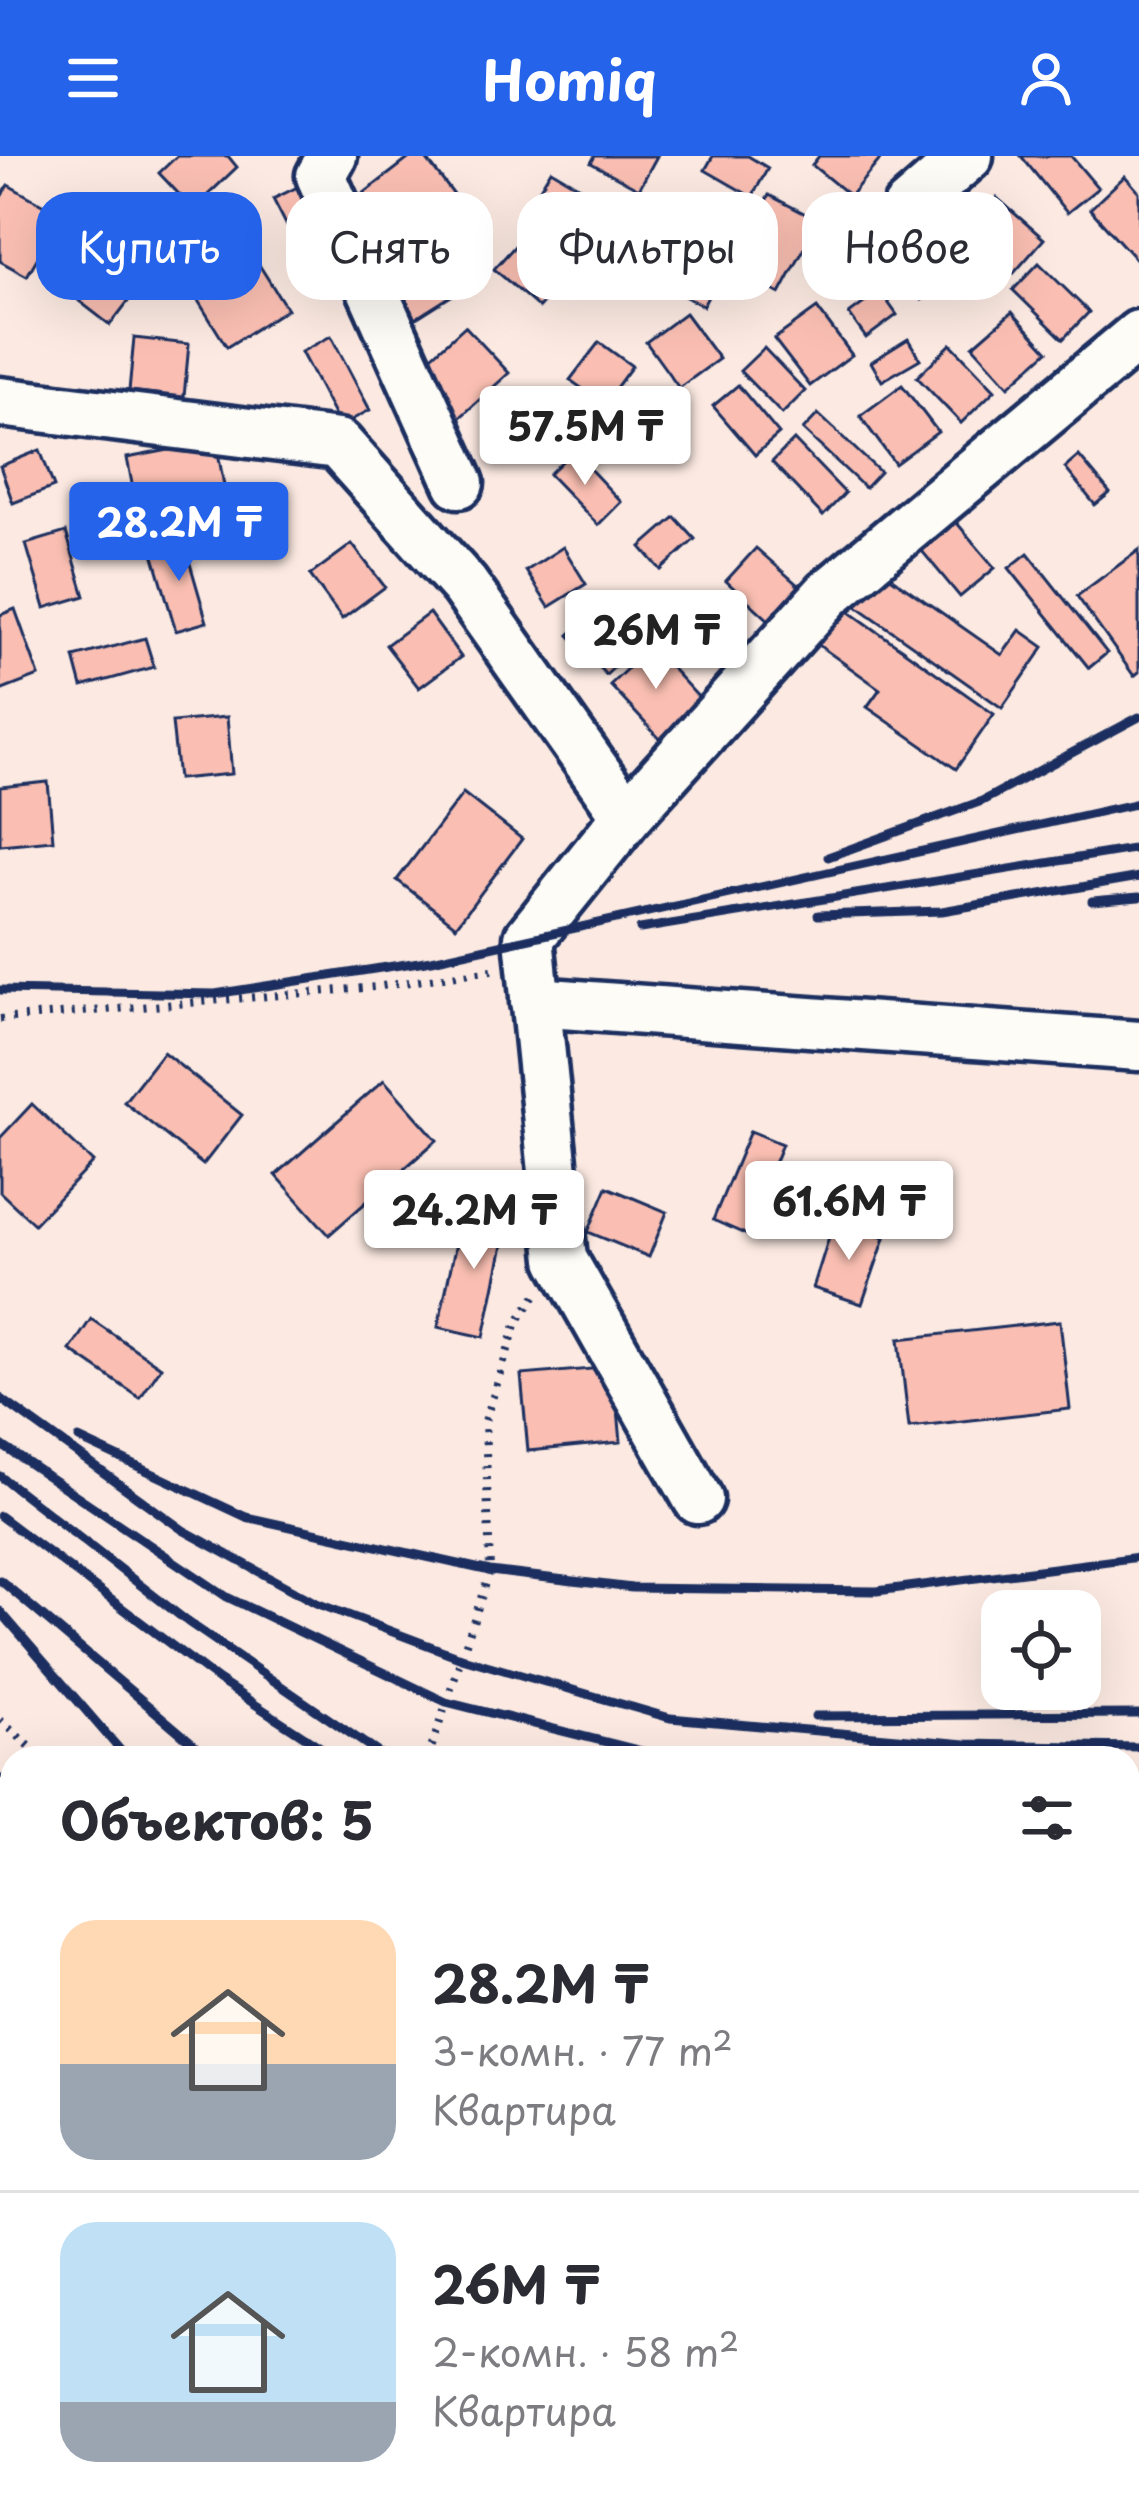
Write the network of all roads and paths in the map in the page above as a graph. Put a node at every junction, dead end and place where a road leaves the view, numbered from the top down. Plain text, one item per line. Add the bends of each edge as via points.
1 (332, 156) edge
2 (968, 156) edge
3 (927, 192) edge
4 (1139, 335) edge
5 (0, 402) edge
6 (401, 514) junction
7 (627, 817) junction
8 (532, 983) junction
9 (0, 1019) edge
10 (1139, 1046) edge
11 (562, 1259) junction
12 (698, 1498) dead end
13 (0, 1720) edge
14 (29, 1746) edge
15 (432, 1746) edge

1 - 6 street via 321,176 467,478
2 - 3 street
4 - 7 street via 828,594
5 - 6 street via 338,444
6 - 7 street via 464,585
7 - 8 street via 529,938
8 - 9 path
8 - 10 street
8 - 11 street
11 - 12 street
11 - 15 path via 517,1322 485,1421 490,1571
13 - 14 path

